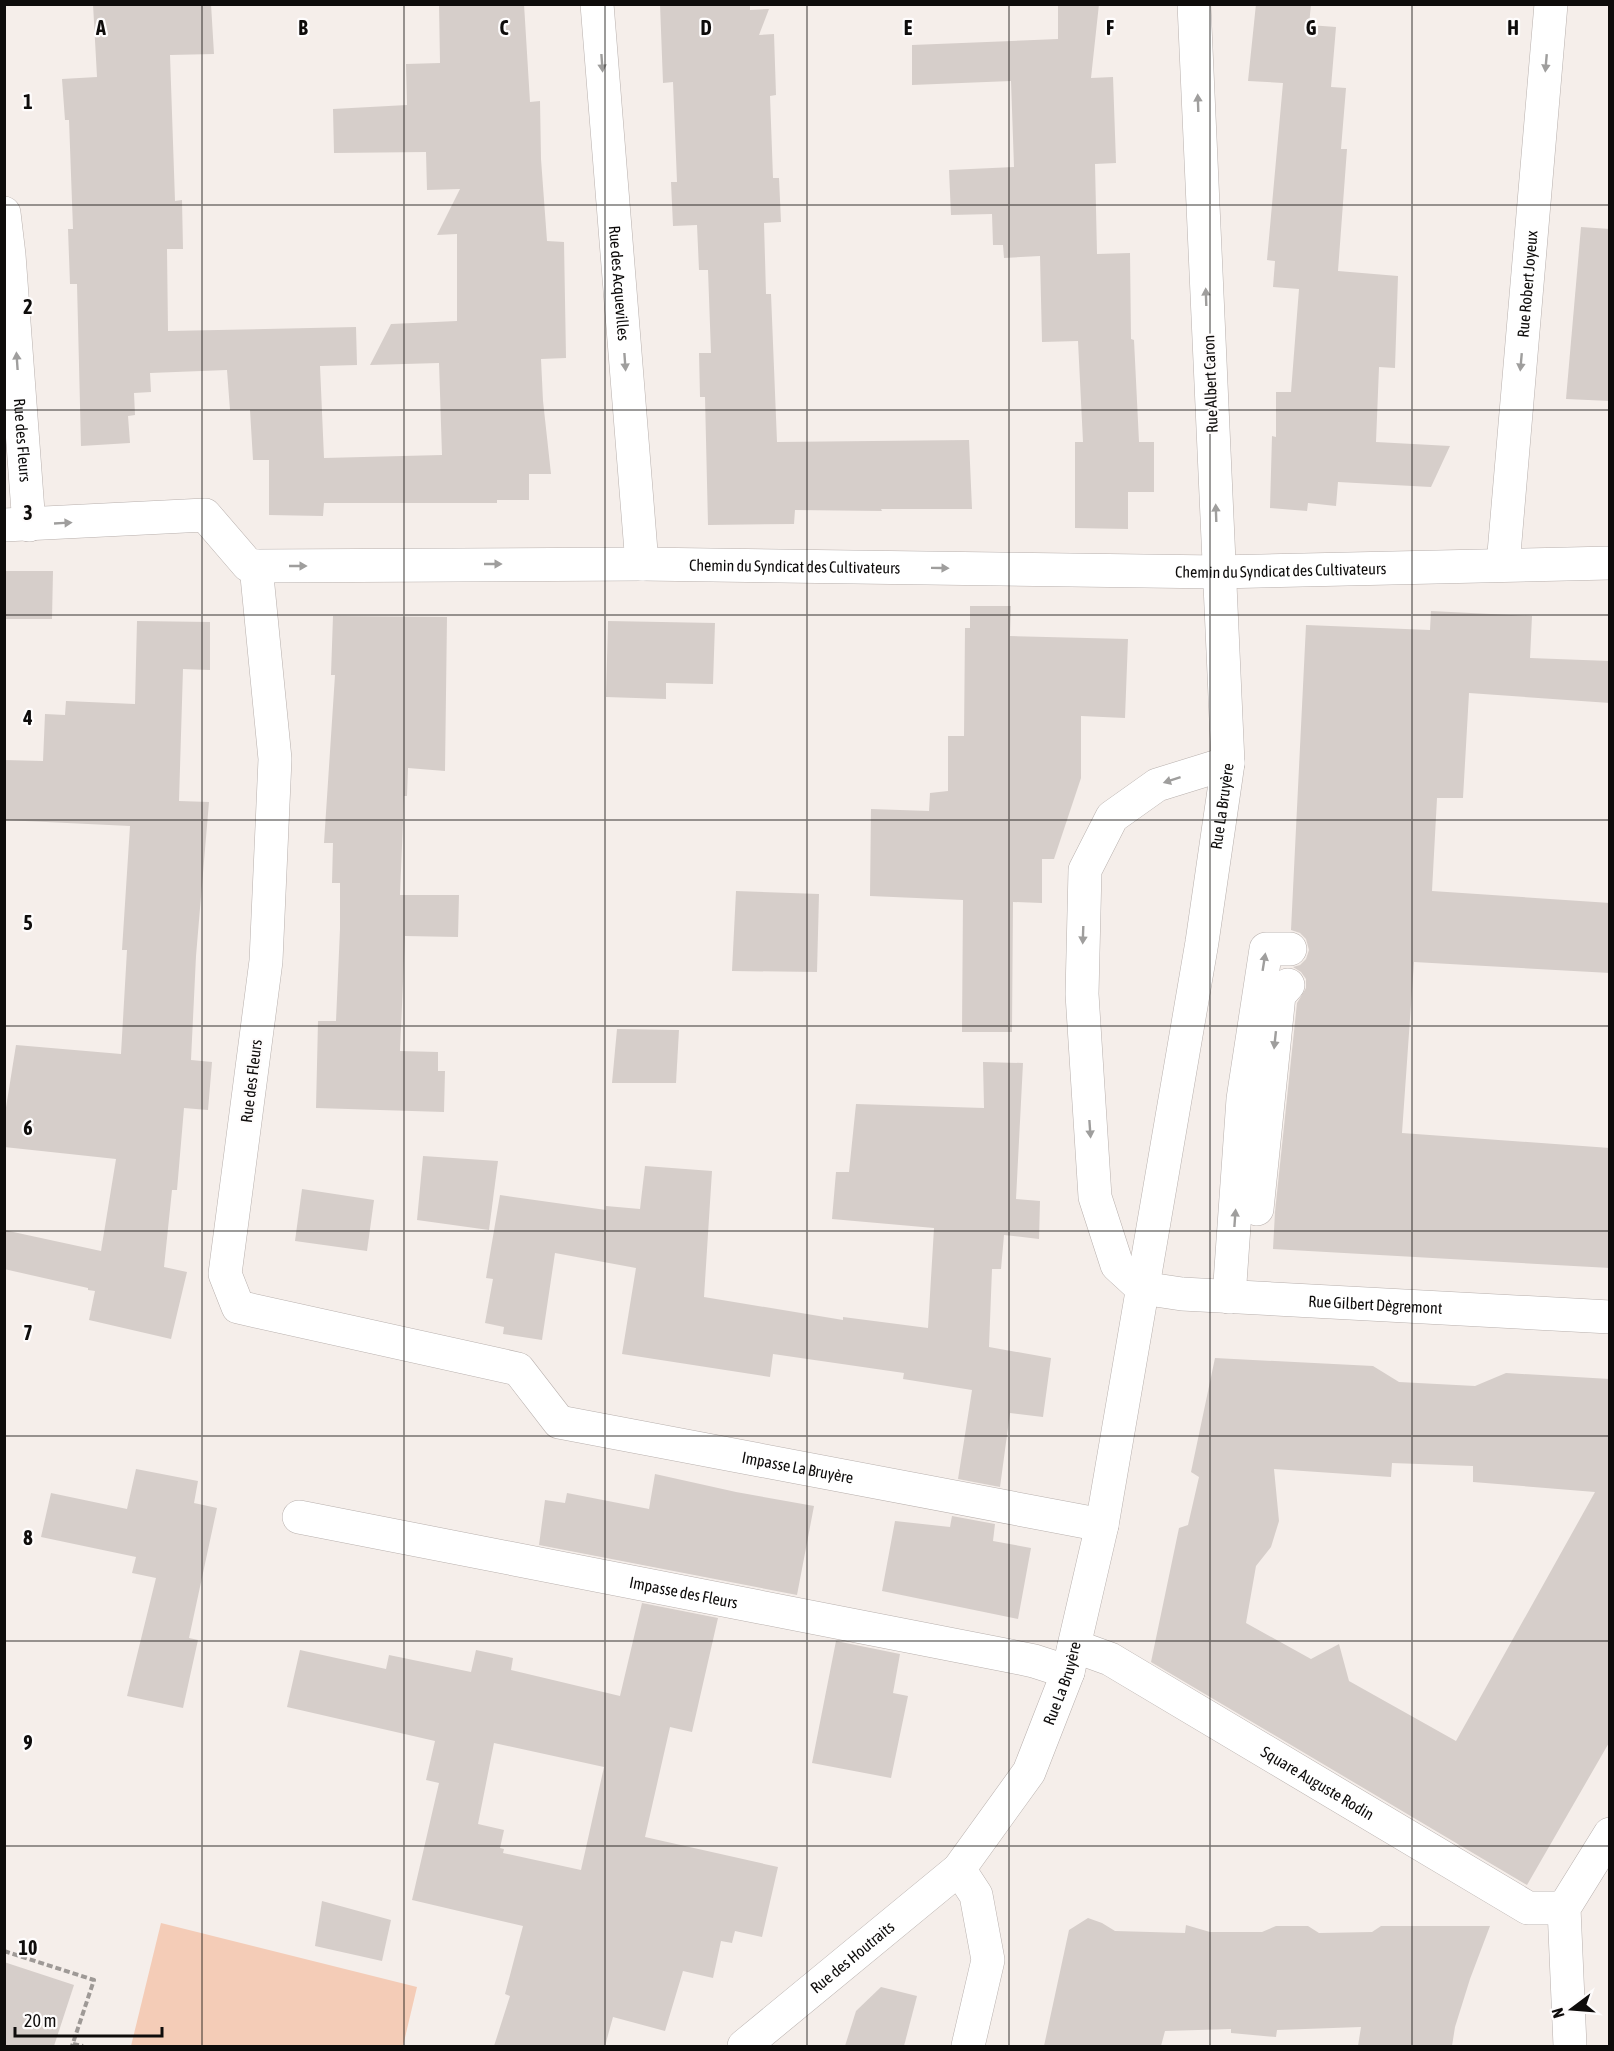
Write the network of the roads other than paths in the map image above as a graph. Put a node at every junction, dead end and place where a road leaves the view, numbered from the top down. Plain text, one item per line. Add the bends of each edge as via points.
1 (597, 4) edge
2 (1194, 4) edge
3 (1551, 4) edge
4 (4, 213) edge
5 (17, 525) edge
6 (1610, 563) edge
7 (642, 564) junction
8 (1503, 565) junction
9 (256, 566) junction
10 (1218, 572) junction
11 (1228, 763) junction
12 (1290, 949) dead end
13 (1288, 985) dead end
14 (1142, 1288) junction
15 (1240, 1298) junction
16 (1610, 1317) edge
17 (518, 1369) joint
18 (299, 1517) dead end
19 (1102, 1525) junction
20 (1071, 1659) junction
21 (1610, 1834) edge
22 (959, 1869) junction
23 (1564, 1908) junction
24 (744, 2046) edge
25 (968, 2046) edge
26 (1570, 2046) edge

1 -> 7 street, Rue des Acquevilles
10 -> 2 street, Rue Albert Caron
3 -> 8 street, Rue Robert Joyeux
5 -> 4 street, Rue des Fleurs via 9,255
5 -> 9 street via 205,515 248,565
6 - 8 street, Chemin du Syndicat des Cultivateurs
9 -> 7 street, Chemin du Syndicat des Cultivateurs
7 -> 10 street, Chemin du Syndicat des Cultivateurs
8 - 10 street, Chemin du Syndicat des Cultivateurs
9 - 17 street, Rue des Fleurs via 275,759 273,807 266,961 225,1274 238,1307
10 - 11 street, Rue Albert Caron
11 - 14 street, Rue La Bruyère via 1202,942
11 -> 14 street, Rue La Bruyère via 1157,785 1112,817 1085,870 1082,994 1095,1197 1117,1265
15 -> 12 street via 1243,1099 1266,949
13 -> 15 street via 1279,995 1253,1250
14 - 15 street, Rue Gilbert Dègremont
14 - 19 street, Rue La Bruyère
15 - 16 street, Rue Gilbert Dègremont
17 - 19 street, Impasse La Bruyère via 559,1422
18 - 20 street, Impasse des Fleurs via 1034,1661
19 - 20 street, Rue La Bruyère
20 - 22 street, Rue La Bruyère via 1029,1772
20 - 23 street, Square Auguste Rodin via 1110,1659 1528,1908
21 - 23 street
22 - 24 street, Rue des Houtraits
22 - 25 street via 976,1895 988,1960
23 - 26 street

